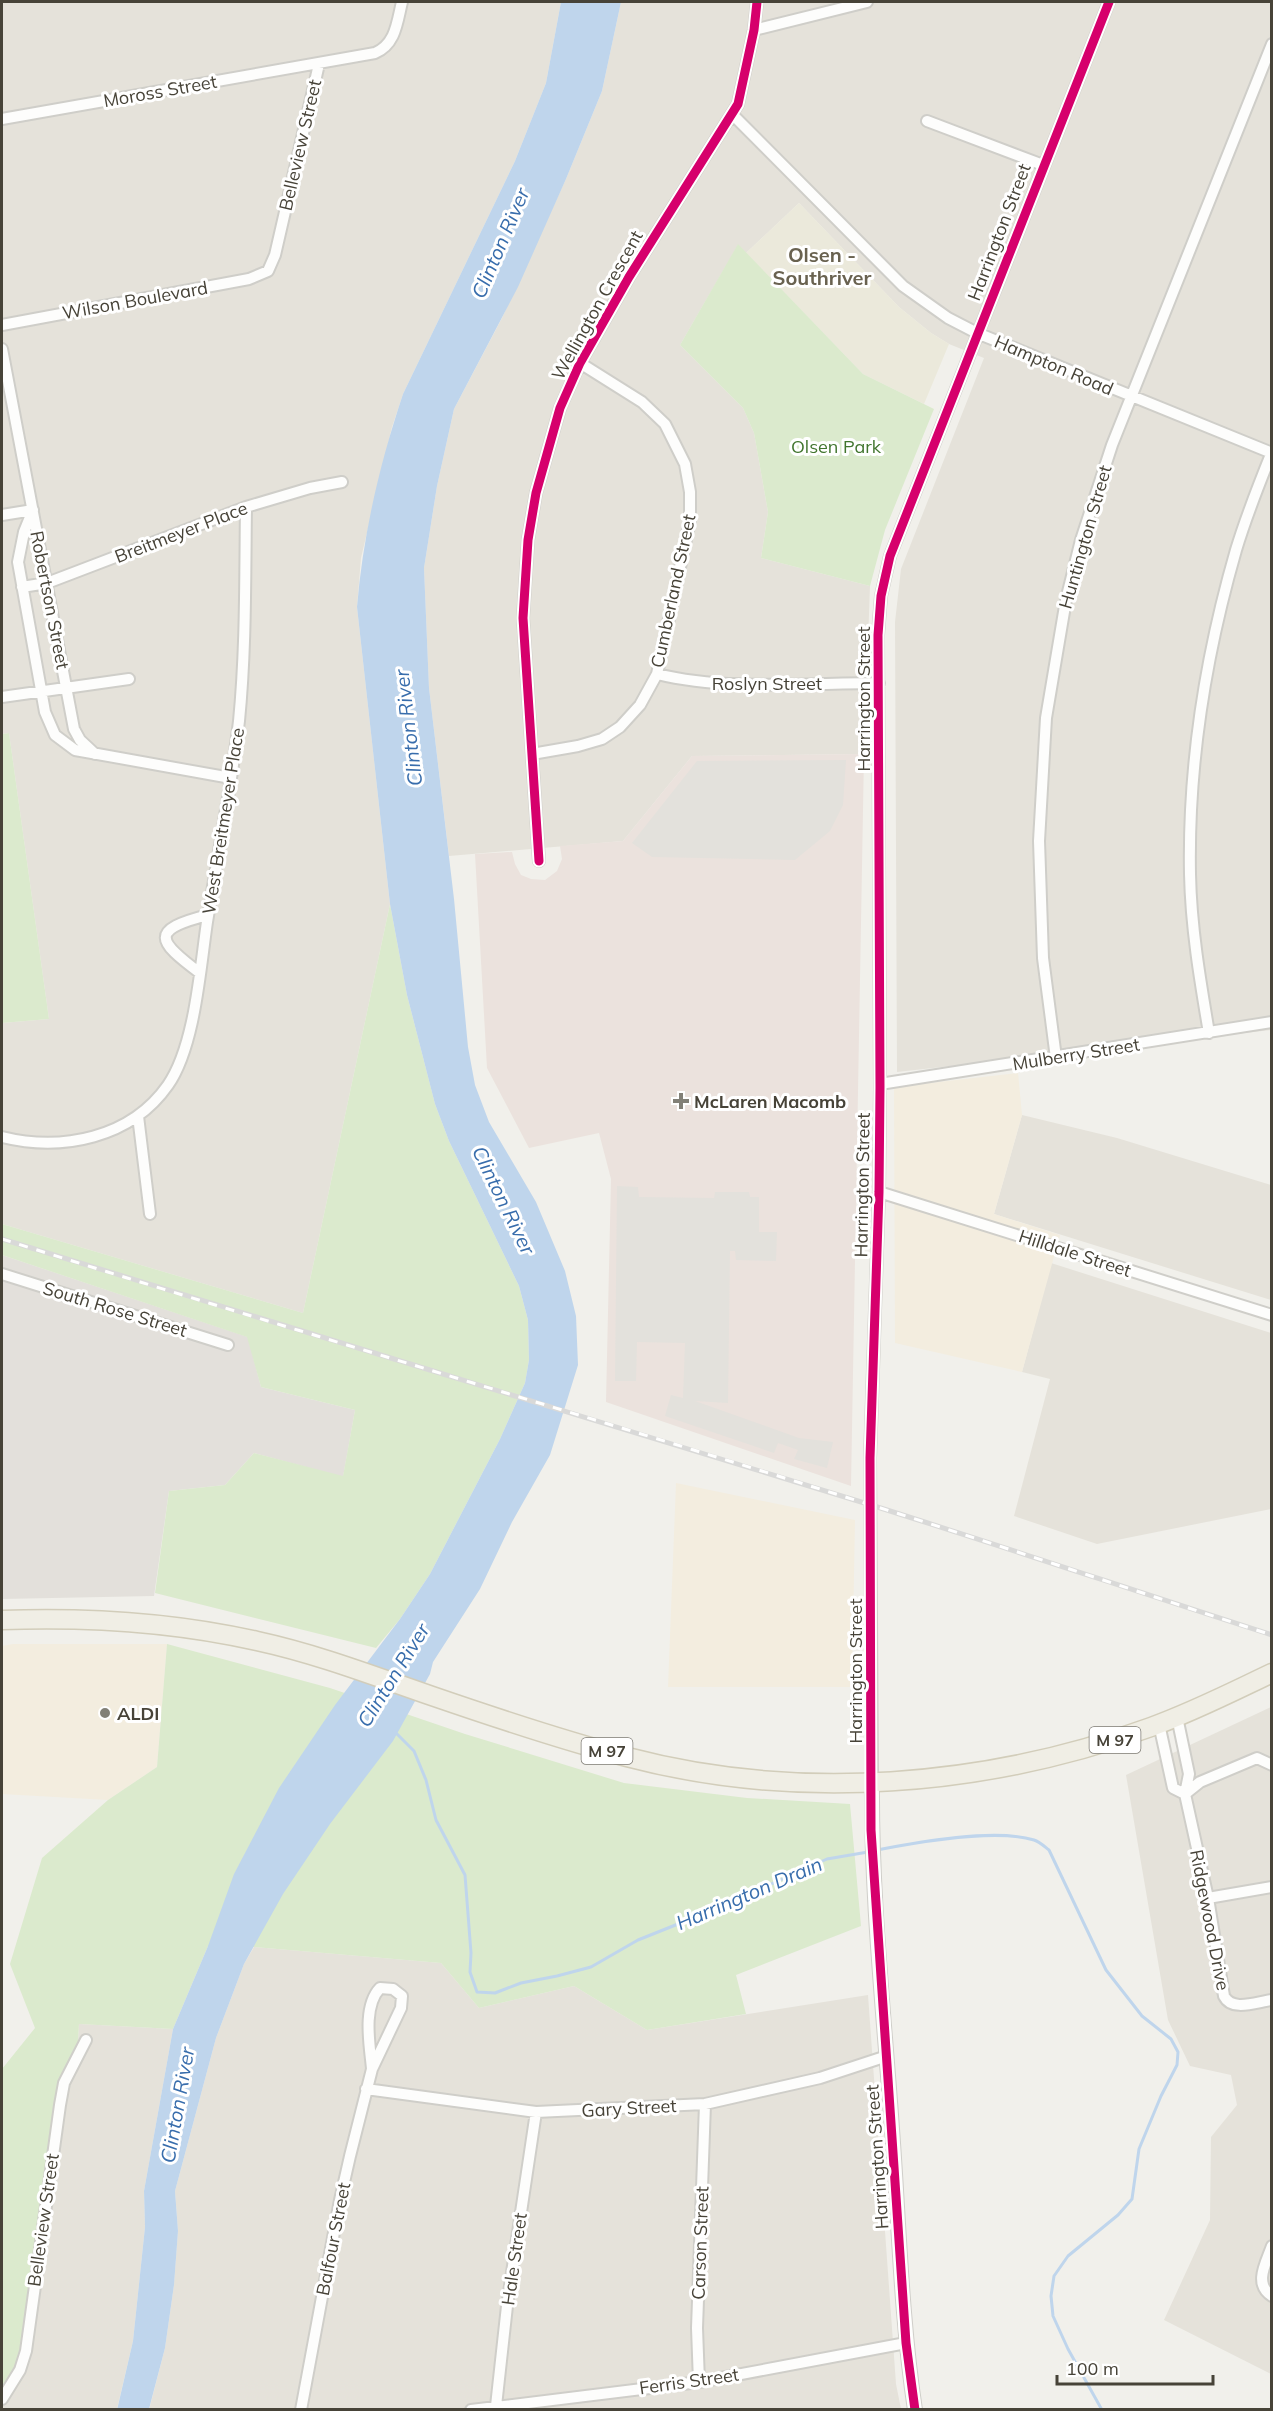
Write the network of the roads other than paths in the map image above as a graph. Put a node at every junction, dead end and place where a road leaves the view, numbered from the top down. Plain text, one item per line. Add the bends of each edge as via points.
1 (402, 2) edge
2 (757, 2) edge
3 (867, 2) edge
4 (1109, 2) edge
5 (754, 30) junction
6 (1272, 44) edge
7 (319, 64) junction
8 (732, 114) junction
9 (2, 119) edge
10 (927, 121) dead end
11 (1043, 165) junction
12 (268, 271) joint
13 (2, 325) edge
14 (977, 333) junction
15 (2, 350) edge
16 (580, 363) junction
17 (1131, 397) junction
18 (1271, 453) edge
19 (342, 482) dead end
20 (246, 507) junction
21 (33, 510) junction
22 (2, 515) edge
23 (47, 583) junction
24 (22, 587) junction
25 (657, 674) junction
26 (129, 679) dead end
27 (879, 683) junction
28 (67, 689) junction
29 (41, 692) junction
30 (2, 697) edge
31 (95, 754) junction
32 (532, 754) junction
33 (231, 778) junction
34 (539, 861) dead end
35 (208, 915) junction
36 (200, 973) junction
37 (1272, 1022) edge
38 (1209, 1033) junction
39 (1056, 1058) junction
40 (880, 1084) junction
41 (138, 1116) junction
42 (2, 1137) edge
43 (879, 1192) junction
44 (150, 1214) dead end
45 (2, 1274) edge
46 (1272, 1315) edge
47 (228, 1345) dead end
48 (2, 1620) edge
49 (1272, 1673) edge
50 (1177, 1717) junction
51 (1159, 1724) junction
52 (1272, 1765) edge
53 (872, 1781) junction
54 (1185, 1794) junction
55 (1272, 1887) edge
56 (1208, 1898) junction
57 (1272, 2000) edge
58 (86, 2040) dead end
59 (887, 2056) junction
60 (372, 2069) junction
61 (366, 2089) junction
62 (705, 2104) junction
63 (536, 2112) junction
64 (1272, 2246) edge
65 (1272, 2296) edge
66 (906, 2343) junction
67 (699, 2382) junction
68 (2, 2400) edge
69 (496, 2406) junction
70 (301, 2409) edge
71 (471, 2409) edge
72 (915, 2409) edge

1 - 7 street, Belleview Street via 387,47
2 - 5 street, Wellington Crescent
3 - 5 street
4 - 11 street, Harrington Street
5 - 8 street, Wellington Crescent via 742,93
6 - 17 street, Huntington Street
7 - 9 street, Moross Street
7 - 12 street, Belleview Street
8 - 14 street, Hampton Road via 896,280 918,298
8 - 16 street, Wellington Crescent
10 - 11 street
11 - 14 street, Harrington Street
12 - 13 street, Wilson Boulevard via 249,279
14 - 17 street, Hampton Road
14 - 27 street, Harrington Street via 890,556 881,596
15 - 21 street, Robertson Street
16 - 25 street, Cumberland Street via 623,389 665,424 688,477 690,521
16 - 32 street, Wellington Crescent via 560,408 536,493 528,540 523,618
17 - 18 street, Hampton Road
17 - 39 street, Huntington Street via 1081,540 1066,600 1046,718 1039,889
18 - 38 street via 1224,596 1205,682 1197,756 1190,875 1195,942
19 - 20 street, Breitmeyer Place
20 - 23 street, Breitmeyer Place
20 - 33 street, West Breitmeyer Place via 243,663
21 - 22 street
21 - 23 street, Robertson Street
21 - 24 street, Robertson Street via 20,546
23 - 24 street, Breitmeyer Place
23 - 28 street, Robertson Street
24 - 29 street, Robertson Street
25 - 27 street, Roslyn Street via 713,684
25 - 32 street, Cumberland Street via 640,705 620,727 592,743
26 - 28 street
27 - 40 street, Harrington Street
28 - 29 street
28 - 31 street, Robertson Street via 77,734
29 - 30 street
29 - 31 street, Robertson Street via 50,727 59,739 75,750
31 - 33 street, Robertson Street
32 - 34 street, Wellington Crescent
33 - 35 street, West Breitmeyer Place
35 - 36 street, West Breitmeyer Place
35 - 36 street via 173,926 166,938 170,951
36 - 41 street, West Breitmeyer Place via 193,1017 170,1083
37 - 38 street, Mulberry Street
38 - 39 street, Mulberry Street
39 - 40 street, Mulberry Street
40 - 43 street, Harrington Street
41 - 42 street, West Breitmeyer Place via 105,1134 79,1140 36,1143
41 - 44 street
43 - 46 street, Hilldale Street
43 - 53 street, Harrington Street via 870,1458
45 - 47 street, South Rose Street
48 - 53 main road, M 97 via 94,1620 197,1629 268,1643 345,1665 583,1744 674,1767 783,1781
49 - 50 main road, M 97
50 - 51 main road, M 97
50 - 54 street, Ridgewood Drive via 1189,1774
51 - 53 main road, M 97 via 1109,1742 994,1770
51 - 54 street, Ridgewood Drive via 1173,1788
52 - 54 street via 1257,1758 1200,1782
53 - 59 street, Harrington Street via 871,1830
54 - 56 street, Ridgewood Drive
55 - 56 street
56 - 57 street, Ridgewood Drive via 1226,2000 1236,2006
58 - 68 street, Belleview Street via 64,2083 26,2352
59 - 62 street, Gary Street via 820,2078
59 - 66 street, Harrington Street
60 - 60 street, Balfour Street via 401,2008 402,1996 393,1989 380,1988 371,2002
60 - 61 street, Balfour Street
61 - 63 street, Gary Street
61 - 70 street, Balfour Street via 339,2200
62 - 63 street, Gary Street
62 - 67 street, Carson Street via 697,2328
63 - 69 street, Hale Street
64 - 65 street via 1260,2280 1262,2288
66 - 67 street, Ferris Street
66 - 72 street, Harrington Street
67 - 69 street, Ferris Street
69 - 71 street, Ferris Street

